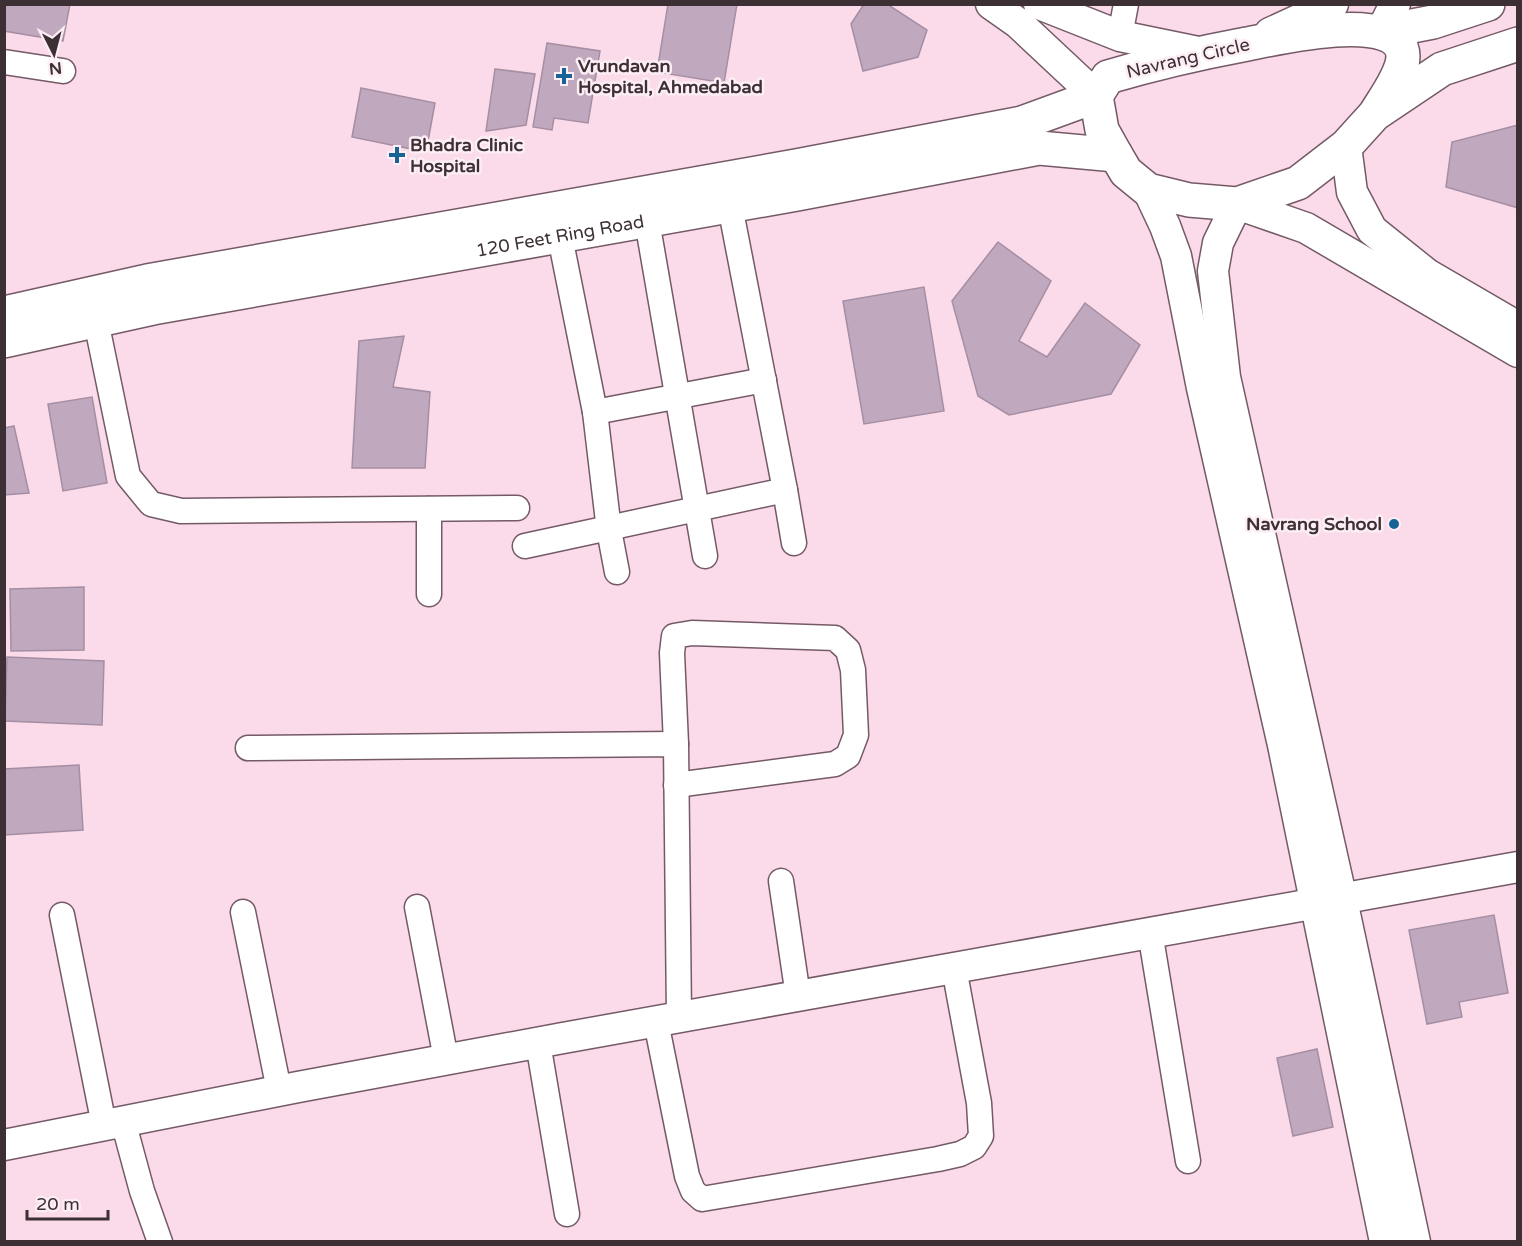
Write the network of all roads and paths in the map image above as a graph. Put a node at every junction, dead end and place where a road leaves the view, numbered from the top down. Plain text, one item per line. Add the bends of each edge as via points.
1 (991, 4) edge
2 (1038, 4) edge
3 (1126, 4) edge
4 (1333, 4) edge
5 (1466, 7) edge
6 (1388, 18) edge
7 (1120, 36) junction
8 (1246, 44) junction
9 (1518, 44) edge
10 (1198, 52) junction
11 (4, 62) edge
12 (63, 71) dead end
13 (1096, 96) junction
14 (1375, 114) junction
15 (1346, 146) junction
16 (1116, 155) junction
17 (1148, 190) junction
18 (1237, 204) junction
19 (730, 206) junction
20 (647, 221) junction
21 (560, 237) junction
22 (4, 312) edge
23 (96, 321) junction
24 (1518, 327) edge
25 (4, 341) edge
26 (1518, 352) edge
27 (764, 380) junction
28 (678, 396) junction
29 (595, 412) junction
30 (785, 490) junction
31 (517, 508) dead end
32 (429, 509) junction
33 (697, 510) junction
34 (609, 530) junction
35 (794, 543) dead end
36 (525, 546) dead end
37 (705, 556) dead end
38 (617, 572) dead end
39 (429, 594) dead end
40 (1261, 595) junction
41 (676, 744) junction
42 (248, 748) dead end
43 (676, 785) junction
44 (1518, 867) edge
45 (781, 881) dead end
46 (1329, 902) junction
47 (417, 907) dead end
48 (243, 912) dead end
49 (62, 915) dead end
50 (1150, 932) junction
51 (954, 968) junction
52 (798, 996) junction
53 (667, 1020) junction
54 (538, 1042) junction
55 (446, 1059) junction
56 (279, 1090) junction
57 (114, 1123) junction
58 (4, 1145) edge
59 (1188, 1161) dead end
60 (567, 1214) dead end
61 (160, 1242) edge
62 (1385, 1242) edge
63 (1415, 1242) edge

1 - 13 street via 1018,23
2 - 7 street
3 - 7 street
4 - 8 street
5 - 6 main road via 1433,22
6 - 8 main road, Navrang Circle via 1349,29 1309,31
6 - 14 main road via 1403,56 1397,77
7 - 10 street
8 - 10 main road, Navrang Circle
9 - 14 main road via 1442,69
10 - 13 main road, Navrang Circle via 1108,77
11 - 12 street
13 - 16 main road via 1102,130
13 - 22 main road, 120 Feet Ring Road via 1022,123 147,281
14 - 15 main road
15 - 18 main road via 1298,183
15 - 24 street via 1352,192 1372,231 1427,274
16 - 17 main road via 1126,172
16 - 19 main road, 120 Feet Ring Road via 1038,148
17 - 18 main road via 1189,200
17 - 40 street via 1176,256 1202,388
18 - 26 street via 1306,228
18 - 40 street via 1218,243 1213,271 1225,377
19 - 20 main road, 120 Feet Ring Road
19 - 27 street
20 - 21 main road, 120 Feet Ring Road
20 - 28 street
21 - 23 main road, 120 Feet Ring Road
21 - 29 street
23 - 25 main road, 120 Feet Ring Road
23 - 32 street via 128,476 151,504 181,511
27 - 28 street
27 - 30 street
28 - 29 street
28 - 33 street
29 - 34 street
30 - 33 street
30 - 35 street
31 - 32 street
32 - 39 street
33 - 34 street
33 - 37 street
34 - 36 street
34 - 38 street
40 - 46 street
41 - 42 street
41 - 43 street
41 - 43 street via 674,636 692,633 836,638 848,650 853,670 856,735 848,756 835,764
43 - 53 street
44 - 46 street
45 - 52 street
46 - 50 street
46 - 62 street
46 - 63 street
47 - 55 street
48 - 56 street
49 - 57 street
50 - 51 street
50 - 59 street
51 - 52 street
51 - 53 street via 979,1103 981,1136 974,1147 938,1159 702,1199 693,1191 687,1176
52 - 53 street
53 - 54 street
54 - 55 street
54 - 60 street
55 - 56 street
56 - 57 street
57 - 58 street
57 - 61 street

